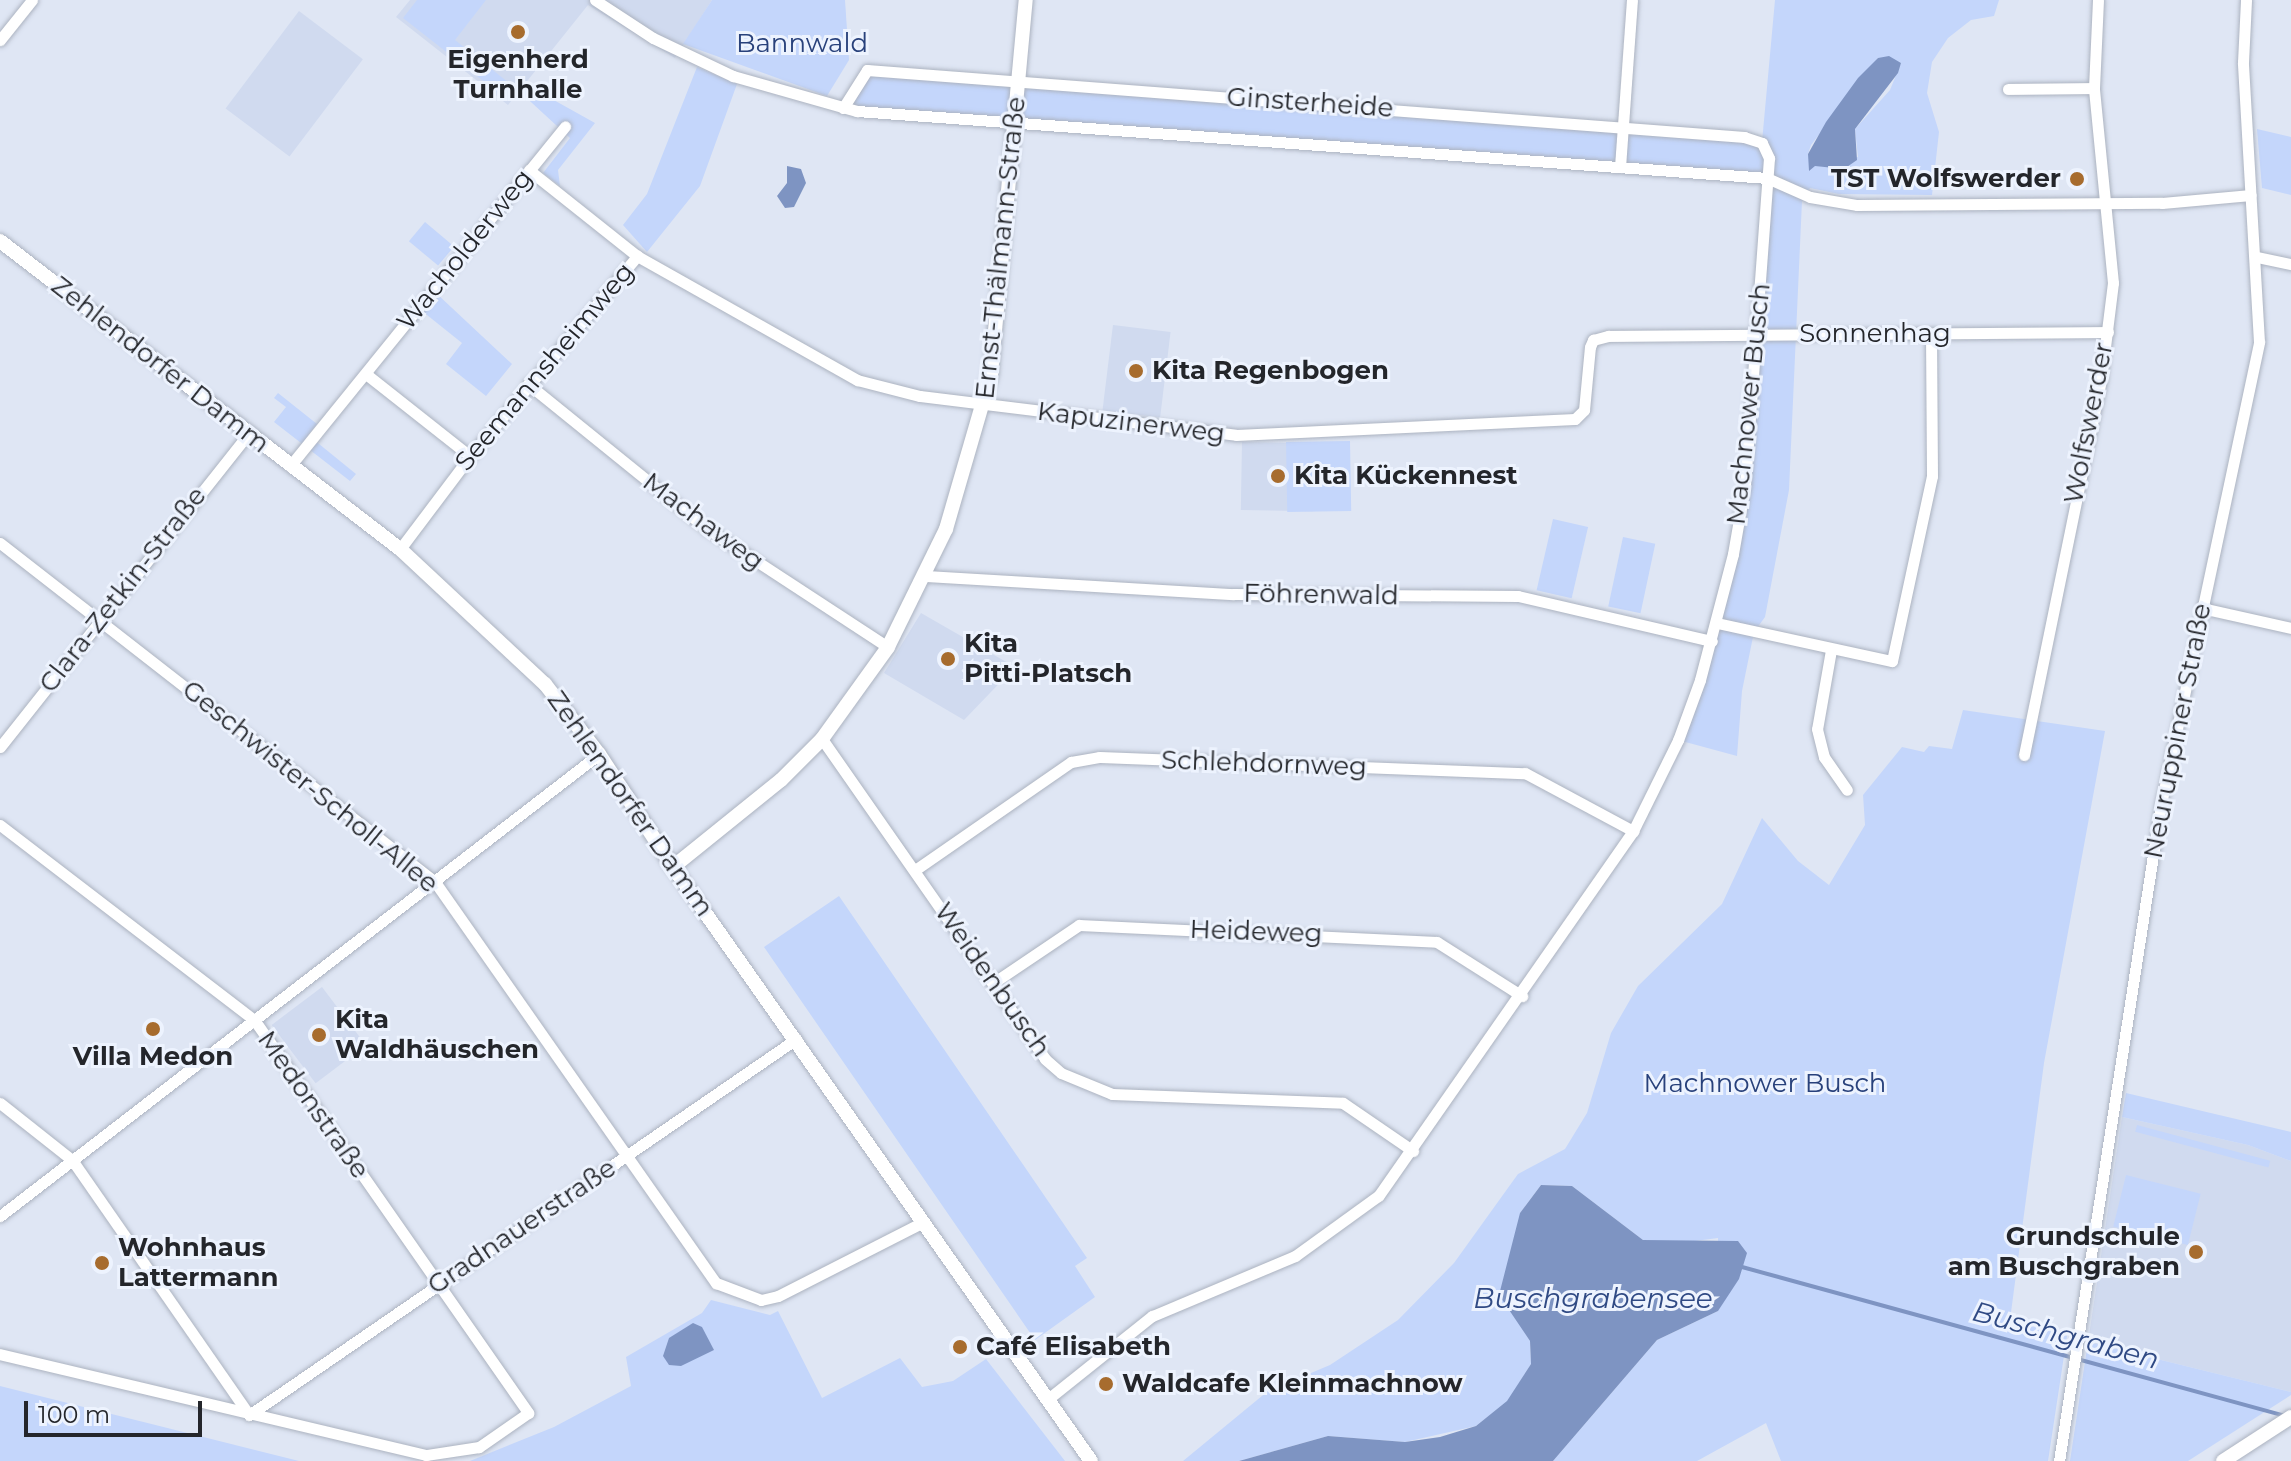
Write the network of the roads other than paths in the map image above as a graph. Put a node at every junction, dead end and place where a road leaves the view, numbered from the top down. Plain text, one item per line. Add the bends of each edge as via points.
1 (32, 0) edge
2 (595, 0) edge
3 (1026, 0) edge
4 (1632, 0) edge
5 (2098, 0) edge
6 (2246, 0) edge
7 (0, 40) edge
8 (1019, 80) junction
9 (2094, 88) junction
10 (2008, 89) dead end
11 (843, 108) junction
12 (1016, 123) junction
13 (565, 126) dead end
14 (1623, 127) junction
15 (1620, 167) junction
16 (529, 170) junction
17 (1767, 178) junction
18 (2251, 195) junction
19 (2108, 203) junction
20 (0, 241) edge
21 (637, 256) junction
22 (2257, 257) junction
23 (2291, 264) edge
24 (2108, 332) junction
25 (1758, 333) junction
26 (1931, 335) junction
27 (1593, 340) joint
28 (366, 374) junction
29 (528, 384) junction
30 (985, 405) junction
31 (248, 434) junction
32 (470, 456) junction
33 (290, 466) junction
34 (0, 543) edge
35 (400, 549) junction
36 (926, 576) junction
37 (2202, 608) junction
38 (99, 619) junction
39 (1717, 623) junction
40 (2291, 628) edge
41 (1712, 641) junction
42 (888, 647) junction
43 (1831, 650) junction
44 (822, 739) junction
45 (0, 747) edge
46 (599, 754) junction
47 (2024, 755) dead end
48 (1847, 790) dead end
49 (0, 825) edge
50 (1633, 831) junction
51 (673, 867) junction
52 (915, 870) junction
53 (435, 882) junction
54 (993, 983) junction
55 (1522, 996) junction
56 (255, 1021) junction
57 (796, 1039) junction
58 (0, 1103) edge
59 (1413, 1151) junction
60 (628, 1155) junction
61 (72, 1160) junction
62 (0, 1216) edge
63 (923, 1222) junction
64 (438, 1285) junction
65 (0, 1354) edge
66 (1048, 1399) junction
67 (249, 1415) junction
68 (2291, 1417) edge
69 (1091, 1461) edge
70 (2059, 1461) edge
71 (2223, 1461) edge

1 - 7 street
2 - 11 street, Ginsterheide via 653,38 733,76
3 - 8 main road, Ernst-Thälmann-Straße
4 - 14 street
5 - 9 street, Wolfswerder
6 - 18 street, Neuruppiner Straße via 2243,62
8 - 11 street, Ginsterheide via 867,70 852,86
8 - 12 main road, Ernst-Thälmann-Straße
8 - 14 street, Ginsterheide
9 - 10 street
9 - 19 street, Wolfswerder
11 - 12 street, Ginsterheide
12 - 15 street, Ginsterheide
12 - 30 main road, Ernst-Thälmann-Straße
13 - 16 street, Wacholderweg
14 - 15 street
14 - 17 street, Ginsterheide via 1756,139 1767,150
15 - 17 street, Ginsterheide
16 - 21 street, Seemannsheimweg
16 - 28 street, Wacholderweg
17 - 19 street, Ginsterheide via 1810,197 1857,205
17 - 25 street, Machnower Busch
18 - 19 street, Ginsterheide
18 - 22 street, Neuruppiner Straße
19 - 24 street, Wolfswerder via 2113,283
20 - 31 main road, Zehlendorfer Damm
21 - 29 street, Seemannsheimweg
21 - 30 street, Kapuzinerweg via 857,380 902,393
22 - 23 street
22 - 37 street, Neuruppiner Straße via 2259,342 2254,379
24 - 26 street, Sonnenhag
24 - 47 street, Wolfswerder
25 - 26 street, Sonnenhag
25 - 27 street, Sonnenhag
25 - 39 street, Machnower Busch via 1745,485
26 - 43 street via 1932,476 1892,661
27 - 30 street, Kapuzinerweg via 1584,410 1575,419 1236,435
28 - 32 street
28 - 33 street, Wacholderweg
29 - 32 street, Seemannsheimweg
29 - 42 street, Machaweg via 706,528
30 - 36 main road, Ernst-Thälmann-Straße via 955,505
31 - 33 main road, Zehlendorfer Damm
31 - 38 street, Clara-Zetkin-Straße
32 - 35 street, Seemannsheimweg
33 - 35 main road, Zehlendorfer Damm
34 - 38 street, Geschwister-Scholl-Allee
35 - 46 main road, Zehlendorfer Damm via 545,684
36 - 41 street, Föhrenwald via 1233,594 1518,596
36 - 42 main road, Ernst-Thälmann-Straße
37 - 40 street
37 - 70 street, Neuruppiner Straße via 2161,804
38 - 45 street, Clara-Zetkin-Straße
38 - 53 street, Geschwister-Scholl-Allee
39 - 41 street, Machnower Busch
39 - 43 street
41 - 50 street, Machnower Busch via 1678,740
42 - 44 main road, Ernst-Thälmann-Straße
43 - 48 street via 1817,729 1824,757
44 - 51 main road, Ernst-Thälmann-Straße via 781,780
44 - 52 street, Weidenbusch
46 - 51 main road, Zehlendorfer Damm
46 - 53 street
49 - 56 street, Medonstraße
50 - 52 street, Schlehdornweg via 1525,773 1099,757 1071,762
50 - 55 street, Machnower Busch
51 - 57 main road, Zehlendorfer Damm
52 - 54 street, Weidenbusch
53 - 56 street
53 - 60 street, Geschwister-Scholl-Allee
54 - 55 street, Heideweg via 1079,925 1437,942
54 - 59 street, Weidenbusch via 1045,1059 1080,1084 1112,1094 1343,1103
55 - 59 street, Machnower Busch
56 - 61 street
56 - 64 street, Medonstraße
57 - 60 street, Gradnauerstraße
57 - 63 main road, Zehlendorfer Damm
58 - 61 street
59 - 66 street, Machnower Busch via 1378,1196 1331,1233 1295,1256 1152,1316
60 - 63 street, Geschwister-Scholl-Allee via 716,1283 761,1300
60 - 64 street, Gradnauerstraße
61 - 62 street
61 - 67 street
63 - 66 main road, Zehlendorfer Damm
64 - 67 street, Gradnauerstraße
64 - 67 street, Medonstraße via 528,1413 479,1447 426,1455
65 - 67 street
66 - 69 main road, Zehlendorfer Damm
68 - 71 main road

